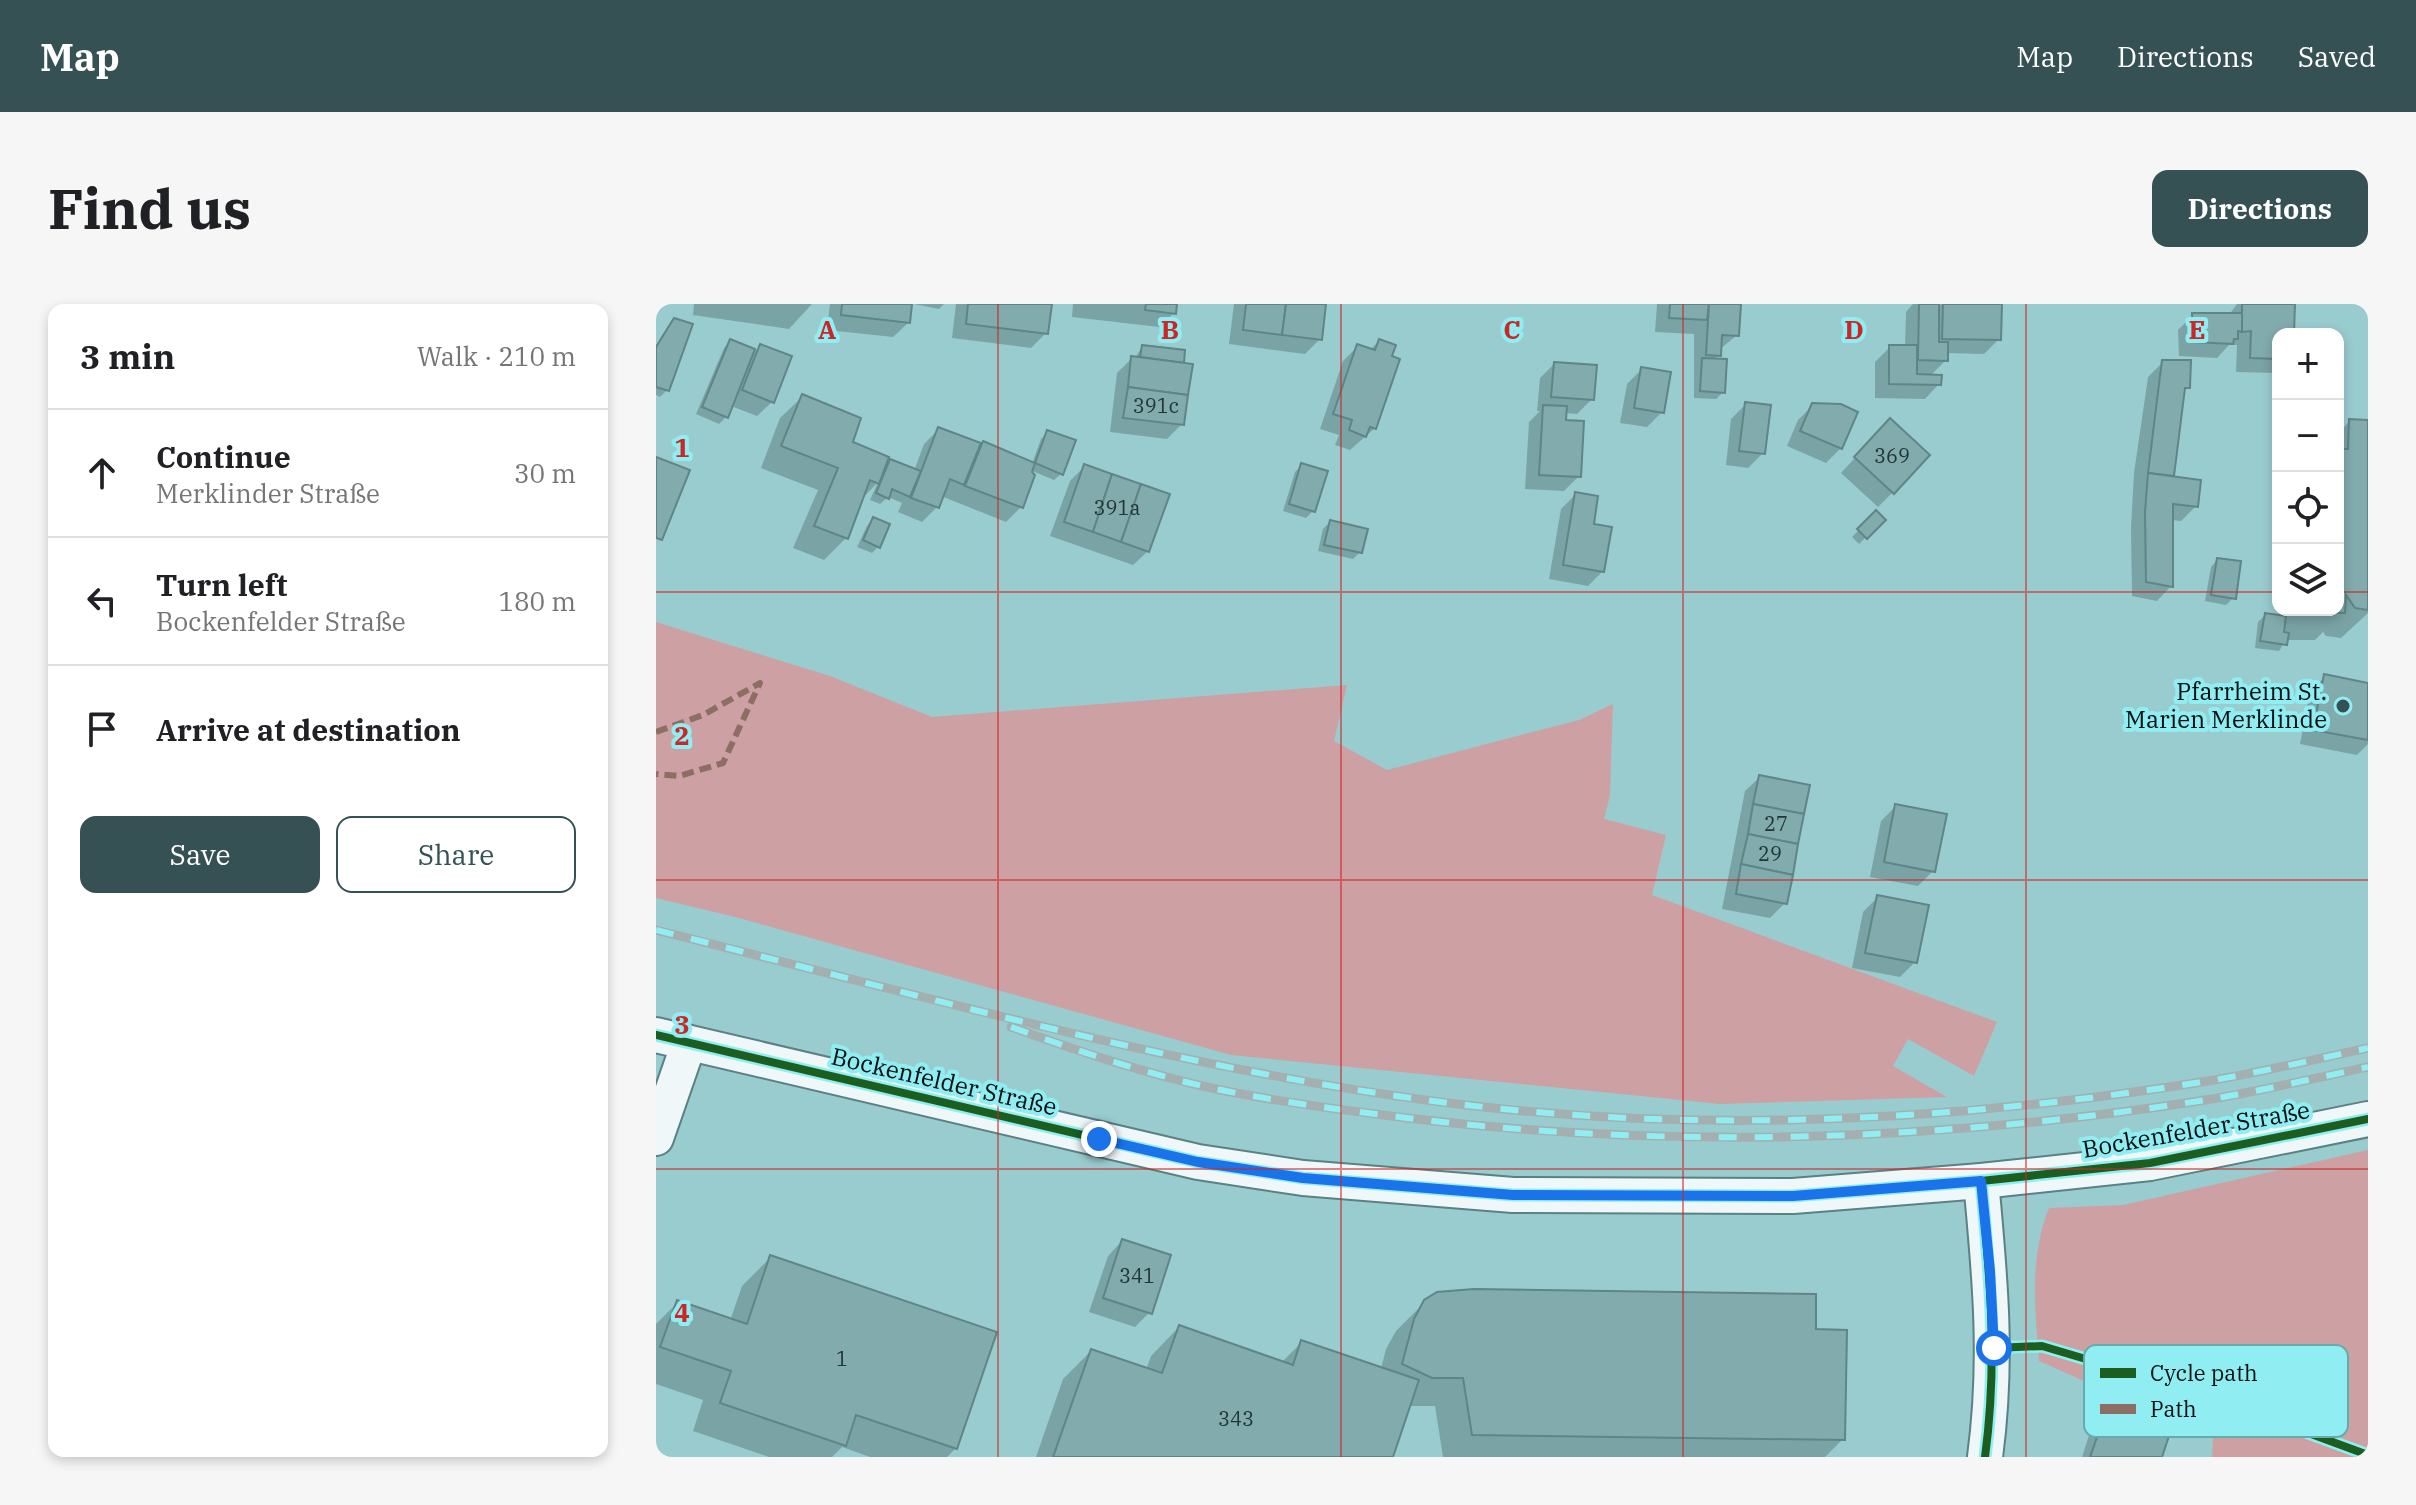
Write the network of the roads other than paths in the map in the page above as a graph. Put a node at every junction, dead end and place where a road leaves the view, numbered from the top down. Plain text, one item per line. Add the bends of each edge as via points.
1 (656, 1035) edge
2 (689, 1043) junction
3 (2368, 1119) edge
4 (656, 1138) edge
5 (1981, 1181) junction
6 (1985, 1457) edge

1 - 2 street, Bockenfelder Straße
2 - 4 street
2 - 5 street, Bockenfelder Straße via 1198,1162 1303,1178 1513,1195 1652,1197 1793,1196
3 - 5 street, Bockenfelder Straße via 2150,1163
5 - 6 street via 1994,1348

